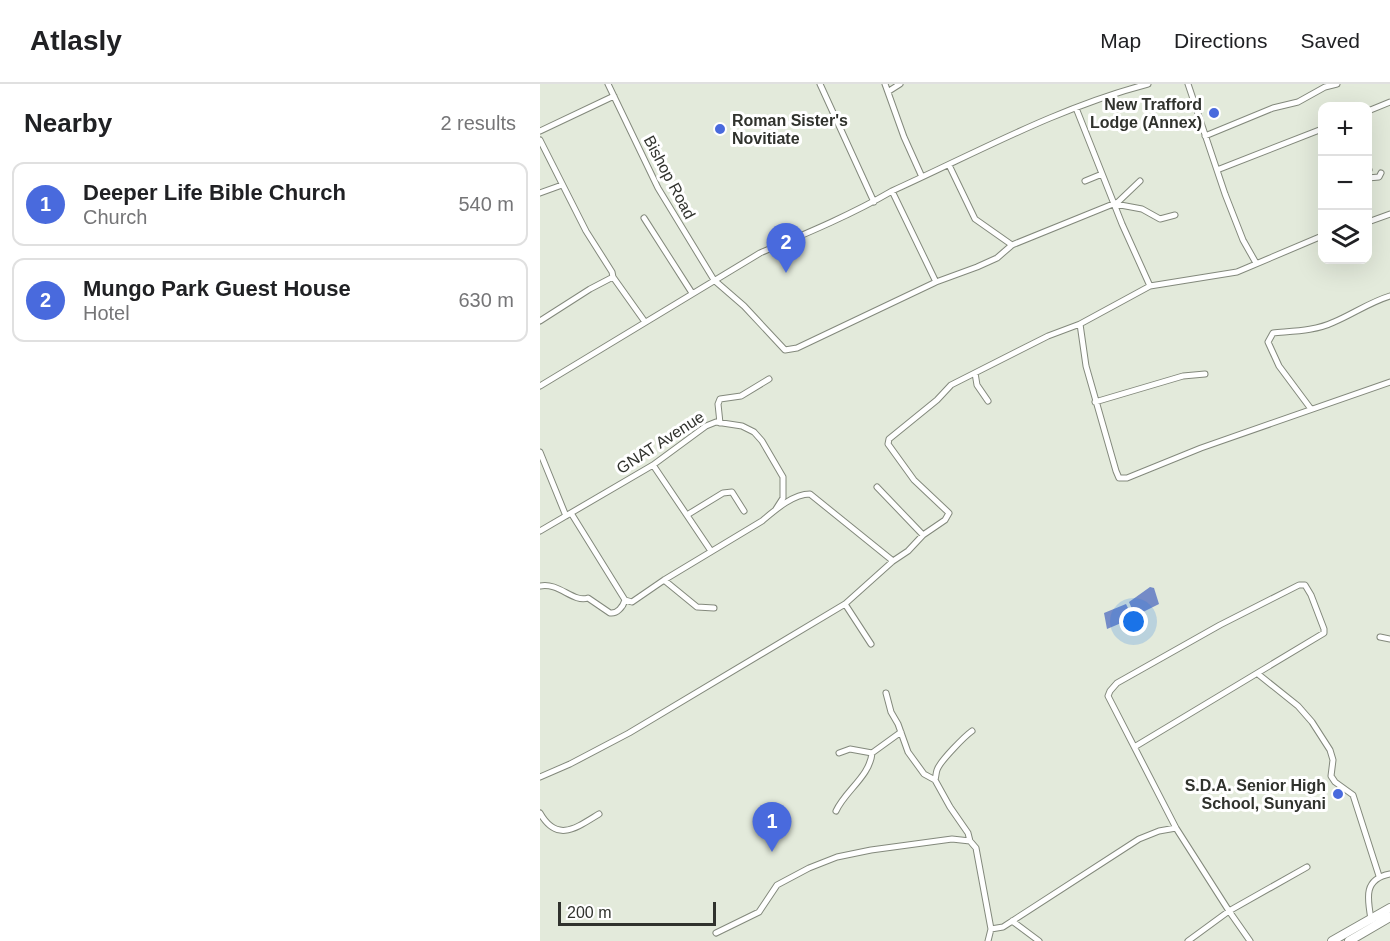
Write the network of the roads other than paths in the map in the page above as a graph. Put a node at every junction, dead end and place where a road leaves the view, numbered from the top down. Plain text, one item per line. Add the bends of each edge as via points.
1 (608, 84) edge
2 (820, 84) edge
3 (885, 84) edge
4 (900, 84) edge
5 (1148, 84) edge
6 (1188, 84) edge
7 (1337, 84) edge
8 (889, 91) junction
9 (614, 96) junction
10 (1390, 102) edge
11 (1076, 108) junction
12 (1372, 109) edge
13 (540, 131) edge
14 (1318, 131) edge
15 (1205, 136) junction
16 (540, 140) edge
17 (949, 165) junction
18 (1217, 170) junction
19 (1381, 173) dead end
20 (1102, 174) junction
21 (922, 177) junction
22 (1372, 178) edge
23 (1085, 181) dead end
24 (1140, 181) dead end
25 (562, 185) junction
26 (892, 191) junction
27 (540, 193) edge
28 (874, 201) junction
29 (1113, 204) junction
30 (1175, 214) dead end
31 (1390, 214) edge
32 (644, 218) dead end
33 (1372, 219) edge
34 (1318, 238) edge
35 (1012, 245) junction
36 (1256, 263) junction
37 (613, 277) junction
38 (714, 280) junction
39 (936, 282) junction
40 (1150, 286) junction
41 (692, 293) junction
42 (1390, 296) edge
43 (540, 321) edge
44 (645, 322) junction
45 (1080, 324) junction
46 (975, 373) junction
47 (1204, 374) dead end
48 (769, 379) dead end
49 (1390, 382) edge
50 (541, 384) edge
51 (988, 401) dead end
52 (1095, 402) junction
53 (1311, 409) junction
54 (720, 423) junction
55 (540, 452) edge
56 (653, 465) junction
57 (877, 487) dead end
58 (776, 509) junction
59 (744, 511) dead end
60 (568, 515) junction
61 (687, 515) junction
62 (540, 531) edge
63 (923, 535) junction
64 (711, 551) junction
65 (894, 561) junction
66 (664, 580) junction
67 (540, 586) edge
68 (626, 600) junction
69 (845, 604) junction
70 (714, 608) dead end
71 (1380, 637) dead end
72 (1390, 639) edge
73 (872, 644) dead end
74 (1258, 674) junction
75 (886, 693) dead end
76 (972, 731) dead end
77 (901, 732) junction
78 (1136, 747) junction
79 (839, 753) dead end
80 (872, 753) junction
81 (540, 777) edge
82 (936, 780) junction
83 (836, 811) dead end
84 (540, 813) edge
85 (599, 814) dead end
86 (1176, 828) junction
87 (970, 841) junction
88 (1307, 867) dead end
89 (1390, 874) edge
90 (1378, 876) junction
91 (1229, 911) junction
92 (1387, 915) edge
93 (1012, 921) junction
94 (1373, 922) junction
95 (991, 929) junction
96 (716, 933) dead end
97 (988, 941) edge
98 (1039, 941) edge
99 (1188, 941) edge
100 (1250, 941) edge
101 (1332, 941) edge
102 (1349, 941) edge

1 - 9 street, Bishop Road
2 - 28 street
3 - 8 street
4 - 8 street
5 - 11 street
6 - 15 street
7 - 15 street
8 - 21 street
9 - 13 street
9 - 38 street, Bishop Road via 658,188
10 - 12 street
11 - 17 street
11 - 20 street
14 - 18 street
15 - 18 street
16 - 25 street
17 - 21 street
17 - 35 street via 975,219
18 - 36 street via 1243,240
19 - 22 street
20 - 23 street
20 - 29 street
21 - 26 street
24 - 29 street
25 - 27 street
25 - 37 street
26 - 28 street
26 - 39 street
28 - 38 street via 760,253
29 - 30 street via 1142,209 1160,219
29 - 35 street
29 - 40 street
31 - 33 street
32 - 41 street
34 - 36 street
35 - 39 street via 997,258
36 - 40 street via 1227,275
37 - 43 street
37 - 44 street
38 - 39 street, Bishop Road via 785,350 797,348
38 - 41 street
40 - 45 street
41 - 44 street
42 - 53 street via 1334,322 1313,329 1273,333 1270,337 1268,342 1279,366
44 - 50 street
45 - 46 street
45 - 52 street
46 - 51 street via 977,385
46 - 63 street via 951,385 888,441 914,480 949,513
47 - 52 street via 1183,376
48 - 54 street via 741,396 720,399
49 - 53 street
52 - 53 street via 1119,478 1128,478
54 - 56 street, GNAT Avenue via 705,426
54 - 58 street, GNAT Avenue via 742,426 762,441 783,477 783,498
55 - 60 street
56 - 60 street, GNAT Avenue
56 - 61 street
57 - 63 street
58 - 64 street
58 - 65 street via 810,494
59 - 61 street via 732,492 723,493
60 - 62 street, GNAT Avenue
60 - 68 street
61 - 64 street
63 - 65 street
64 - 66 street
65 - 69 street
66 - 68 street via 632,602
66 - 70 street via 697,608
67 - 68 street via 556,586 574,597 588,598 614,614
69 - 73 street
69 - 81 street via 629,733
71 - 72 street
74 - 78 street
74 - 78 street via 1324,633 1305,585 1220,625 1118,683 1108,696
74 - 90 street via 1298,706 1330,750 1331,776 1353,795
75 - 77 street
76 - 82 street via 942,761
77 - 80 street
77 - 82 street via 924,774
78 - 86 street
79 - 80 street via 850,748
80 - 83 street via 872,760
82 - 87 street
84 - 85 street via 547,824 559,830 574,830
86 - 91 street
86 - 93 street via 1139,839
87 - 95 street via 976,848
87 - 96 street via 952,839 837,857 777,885 759,912
88 - 91 street
89 - 90 street
90 - 94 street via 1369,894
91 - 99 street
91 - 100 street
92 - 94 main road
93 - 95 street
93 - 98 street
94 - 101 main road
94 - 102 main road
95 - 97 street

